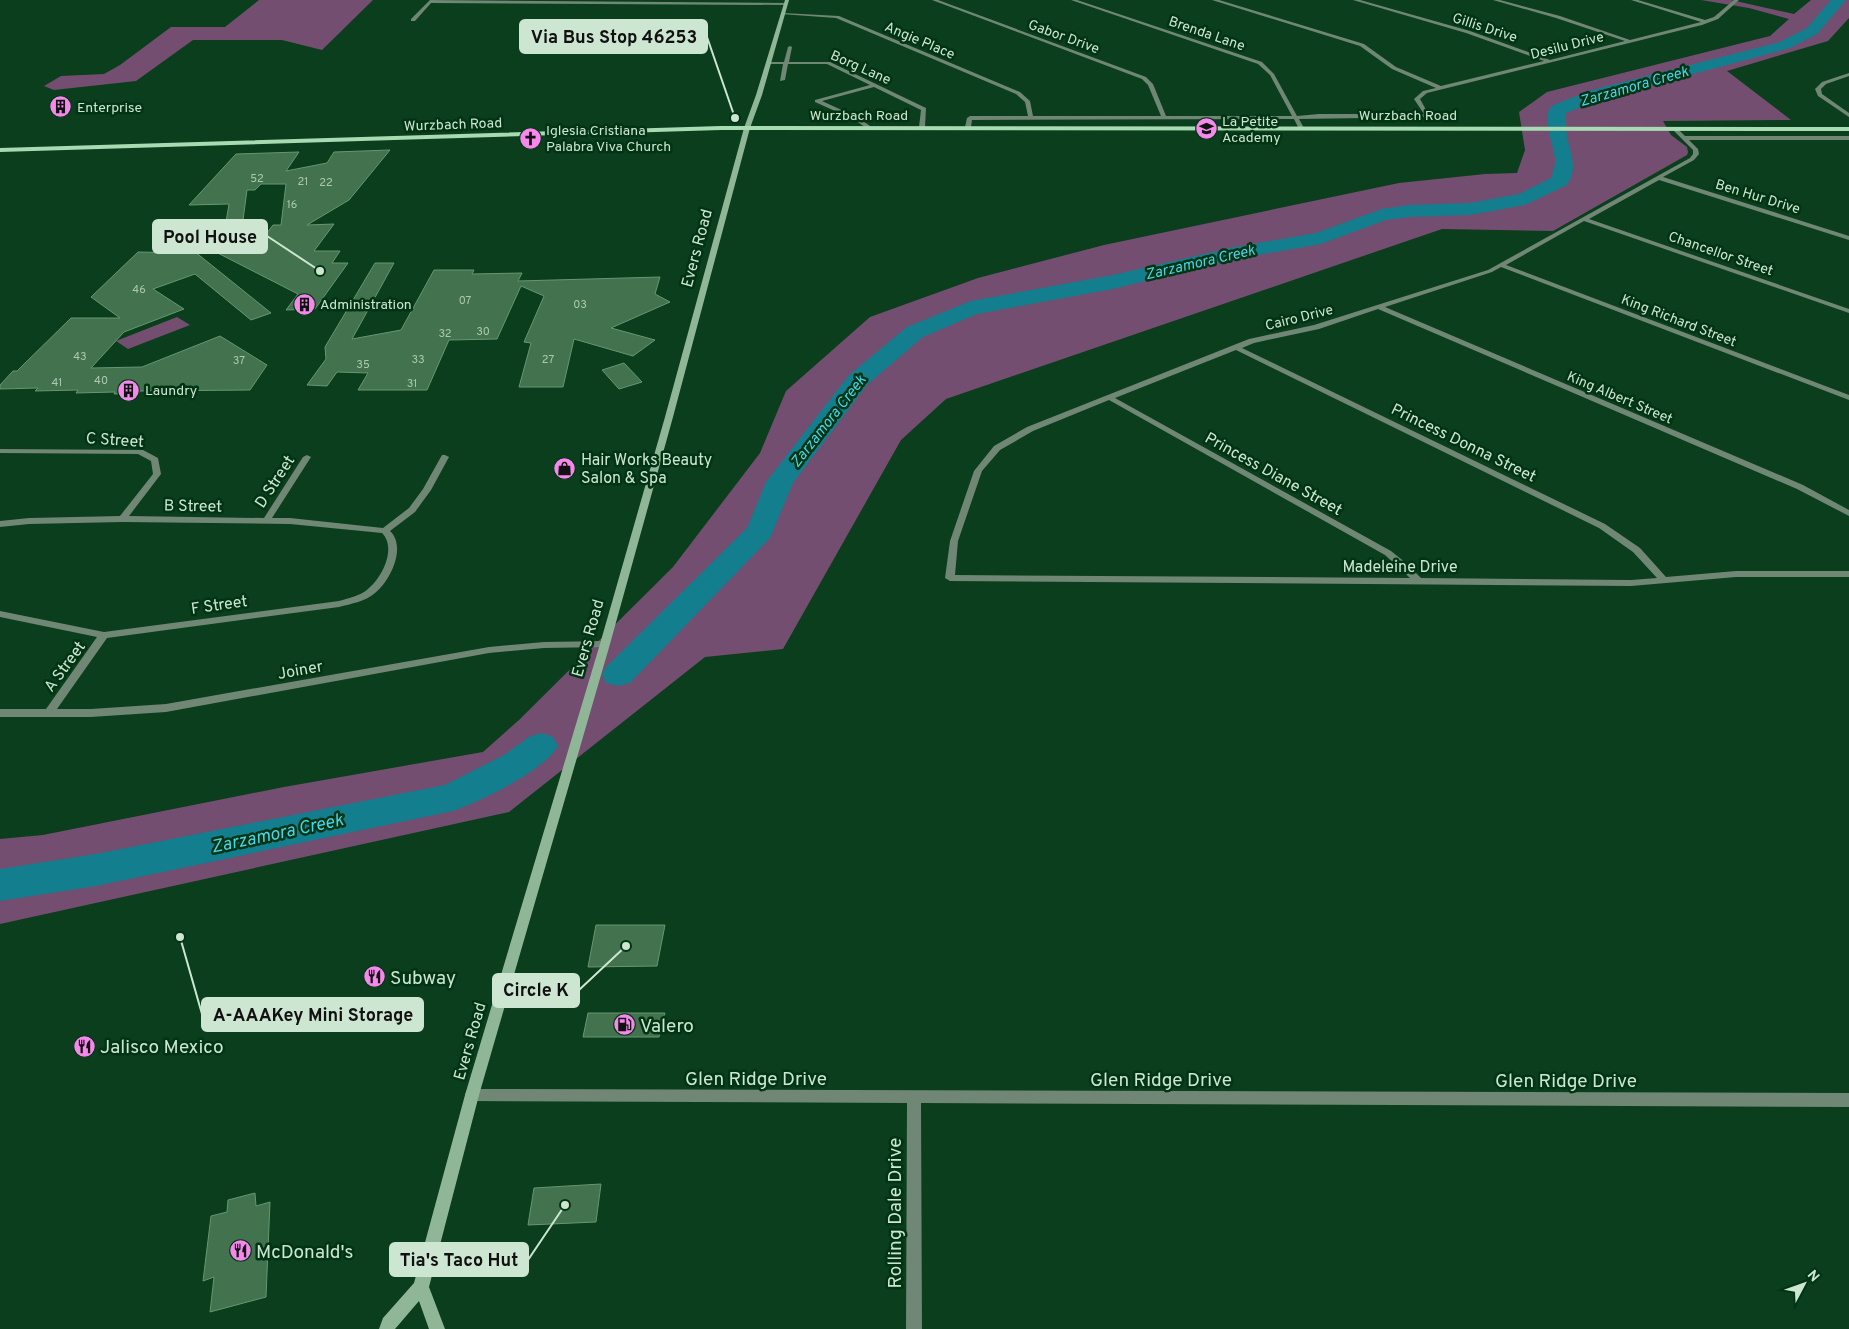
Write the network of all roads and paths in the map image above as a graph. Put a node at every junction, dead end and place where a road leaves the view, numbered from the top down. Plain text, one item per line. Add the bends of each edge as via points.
1 (934, 0) edge
2 (1073, 0) edge
3 (1214, 0) edge
4 (1355, 0) edge
5 (1495, 0) edge
6 (1633, 0) edge
7 (1737, 0) edge
8 (431, 1) edge
9 (548, 2) edge
10 (666, 2) edge
11 (786, 2) edge
12 (783, 14) junction
13 (413, 20) dead end
14 (1707, 22) junction
15 (1630, 41) junction
16 (790, 47) dead end
17 (1550, 61) junction
18 (768, 63) junction
19 (786, 63) junction
20 (1849, 74) edge
21 (782, 80) dead end
22 (875, 85) junction
23 (1441, 88) junction
24 (1849, 115) edge
25 (1428, 116) joint
26 (1031, 118) junction
27 (1164, 118) junction
28 (1295, 118) junction
29 (922, 127) junction
30 (968, 127) junction
31 (747, 128) junction
32 (868, 128) junction
33 (1301, 128) junction
34 (1674, 128) junction
35 (1849, 129) edge
36 (1685, 138) junction
37 (1838, 138) junction
38 (1849, 138) edge
39 (1849, 146) edge
40 (0, 150) edge
41 (1659, 178) junction
42 (1584, 219) junction
43 (1849, 238) edge
44 (1501, 265) junction
45 (1379, 307) junction
46 (1849, 311) edge
47 (1237, 348) junction
48 (1110, 398) junction
49 (1849, 398) edge
50 (0, 451) edge
51 (307, 457) dead end
52 (445, 457) dead end
53 (1849, 513) edge
54 (123, 519) junction
55 (266, 521) junction
56 (0, 524) edge
57 (385, 531) junction
58 (1849, 574) edge
59 (950, 578) joint
60 (1418, 581) junction
61 (1664, 582) junction
62 (0, 614) edge
63 (104, 635) junction
64 (605, 644) junction
65 (0, 713) edge
66 (48, 714) junction
67 (472, 1095) junction
68 (914, 1098) junction
69 (1849, 1100) edge
70 (421, 1286) junction
71 (387, 1329) edge
72 (436, 1329) edge
73 (914, 1329) edge

1 - 27 street, Gabor Drive via 1144,78 1150,84
2 - 28 street, Brenda Lane via 1260,63 1272,74
3 - 23 street via 1362,45 1394,68
4 - 17 street, Gillis Drive via 1468,32
5 - 15 street
6 - 14 street
7 - 14 street, Desilu Drive
8 - 9 street
8 - 13 street
9 - 10 street
10 - 11 street
11 - 12 main road, Evers Road
12 - 18 main road, Evers Road
12 - 26 street, Angie Place via 836,18 1018,93 1027,101
14 - 15 street, Desilu Drive
15 - 17 street, Desilu Drive
16 - 19 street
17 - 23 street, Desilu Drive
18 - 19 street, Borg Lane
18 - 31 main road, Evers Road
19 - 21 street
19 - 22 street, Borg Lane via 828,63
20 - 24 street via 1824,83 1818,89 1820,95
22 - 29 street, Borg Lane via 924,109
22 - 32 street via 817,101 857,119
23 - 25 street, Desilu Drive via 1425,92 1417,99
25 - 28 street, Wurzbach Road
26 - 27 street, Wurzbach Road
26 - 30 street, Wurzbach Road via 970,118
27 - 28 street, Wurzbach Road
28 - 33 street, Brenda Lane
29 - 30 main road, Wurzbach Road
29 - 32 main road, Wurzbach Road
30 - 33 main road, Wurzbach Road
31 - 32 main road, Wurzbach Road
31 - 40 main road, Wurzbach Road
31 - 64 main road, Evers Road
33 - 34 main road, Wurzbach Road
34 - 35 main road, Wurzbach Road
34 - 36 street, Cairo Drive
36 - 37 street
36 - 41 street, Cairo Drive via 1696,154
37 - 38 street
37 - 39 street
41 - 42 street, Cairo Drive
41 - 43 street, Ben Hur Drive
42 - 44 street, Cairo Drive
42 - 46 street, Chancellor Street
44 - 45 street, Cairo Drive
44 - 49 street, King Richard Street
45 - 47 street, Cairo Drive via 1316,327 1269,336
45 - 53 street, King Albert Street via 1800,487
47 - 48 street, Cairo Drive
47 - 61 street, Princess Donna Street via 1602,526 1639,551
48 - 59 street, Cairo Drive via 1016,436 989,455 978,471 954,541
48 - 60 street, Princess Diane Street via 1388,554
50 - 54 street, C Street via 118,451 150,456 155,460 157,474
51 - 55 street, D Street
52 - 57 street via 412,510
54 - 55 street, B Street
54 - 56 street, B Street
55 - 57 street, B Street via 318,522
57 - 63 street, F Street via 393,542 394,551 382,579 360,598 339,604
58 - 61 street, Madeleine Drive via 1736,574
59 - 60 street, Madeleine Drive
60 - 61 street, Madeleine Drive
62 - 63 street, F Street
63 - 66 street, A Street
64 - 66 street, Joiner via 489,650 166,708
64 - 67 main road, Evers Road
65 - 66 street, Joiner
67 - 68 street, Glen Ridge Drive
67 - 70 main road, Evers Road
68 - 69 street, Glen Ridge Drive
68 - 73 street, Rolling Dale Drive
70 - 71 main road, Evers Road
70 - 72 main road

